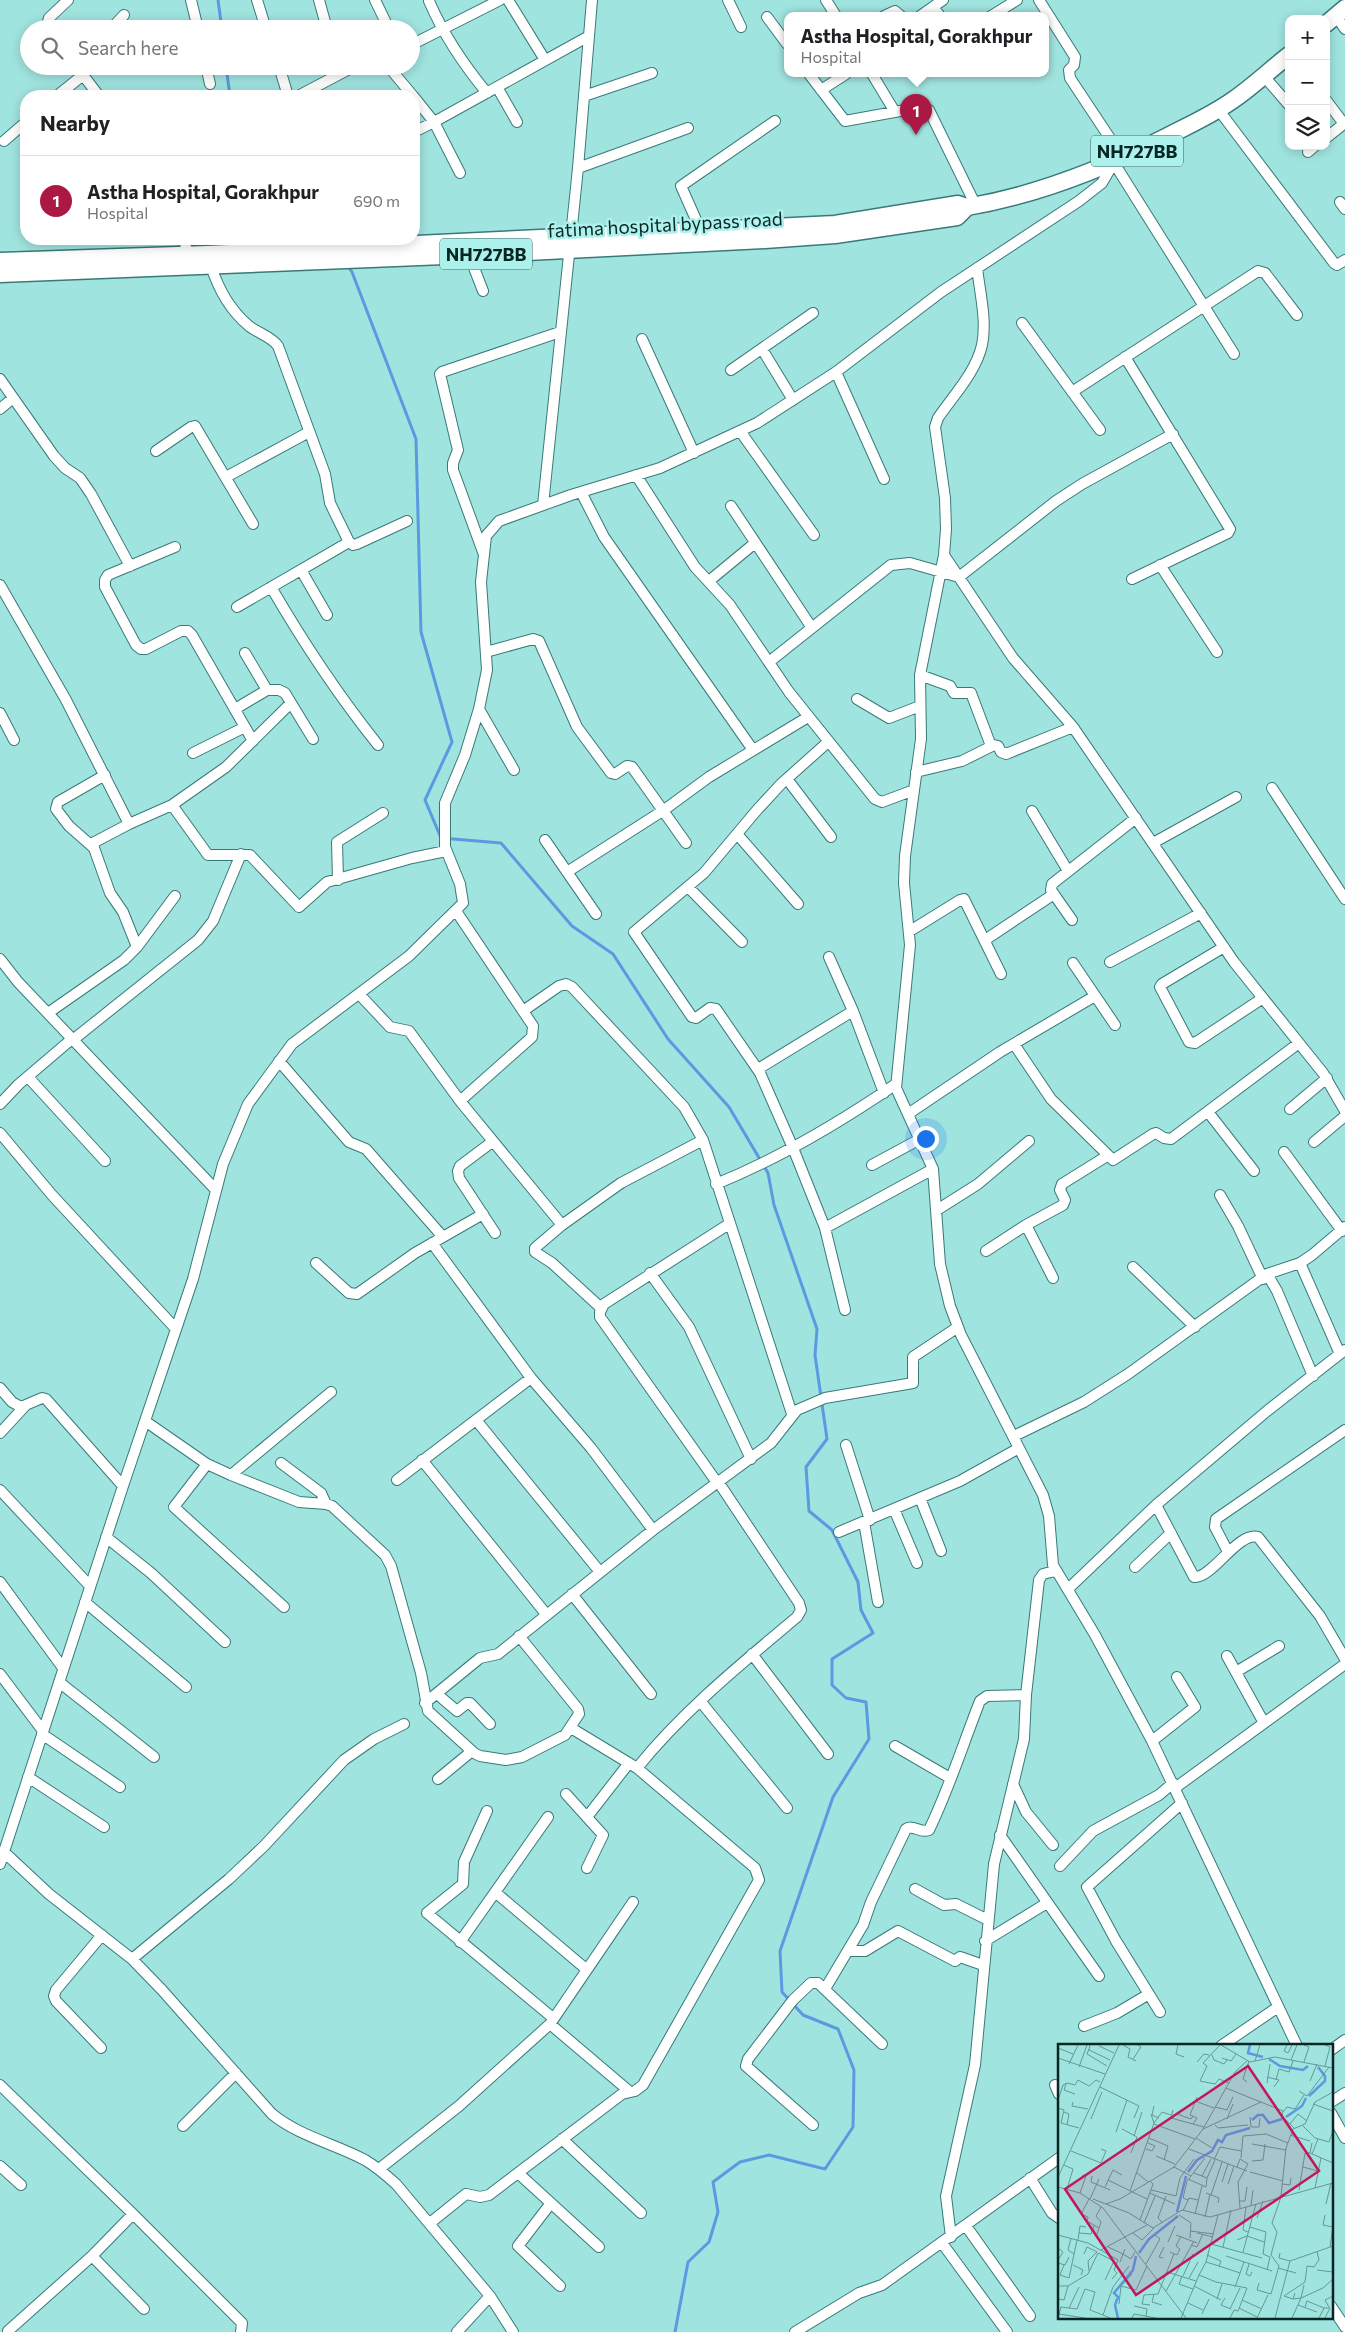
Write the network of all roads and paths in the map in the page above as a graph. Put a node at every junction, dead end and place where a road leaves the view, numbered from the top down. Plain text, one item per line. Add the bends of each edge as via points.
1 (68, 0) edge
2 (191, 0) edge
3 (257, 0) edge
4 (318, 0) edge
5 (375, 0) edge
6 (430, 0) edge
7 (500, 0) edge
8 (508, 0) edge
9 (592, 0) edge
10 (728, 0) edge
11 (826, 0) edge
12 (943, 0) edge
13 (1017, 0) edge
14 (1039, 0) edge
15 (933, 7) junction
16 (834, 12) edge
17 (926, 12) edge
18 (937, 12) edge
19 (998, 12) edge
20 (1047, 12) edge
21 (124, 15) dead end
22 (768, 16) dead end
23 (1049, 16) edge
24 (48, 20) edge
25 (119, 20) edge
26 (196, 20) edge
27 (263, 20) edge
28 (324, 20) edge
29 (385, 20) edge
30 (741, 27) dead end
31 (442, 29) junction
32 (589, 36) junction
33 (420, 40) edge
34 (784, 40) edge
35 (1285, 58) edge
36 (546, 60) junction
37 (652, 73) dead end
38 (76, 75) edge
39 (84, 75) edge
40 (208, 75) edge
41 (282, 75) edge
42 (330, 75) edge
43 (395, 75) edge
44 (1263, 75) junction
45 (811, 77) edge
46 (841, 77) edge
47 (874, 77) edge
48 (210, 84) dead end
49 (62, 90) edge
50 (95, 90) edge
51 (286, 90) edge
52 (307, 90) edge
53 (407, 90) edge
54 (492, 90) junction
55 (821, 90) junction
56 (584, 96) junction
57 (1285, 100) edge
58 (420, 105) edge
59 (1330, 105) edge
60 (1218, 109) junction
61 (895, 112) junction
62 (775, 121) dead end
63 (434, 122) junction
64 (517, 122) dead end
65 (1344, 123) edge
66 (20, 127) edge
67 (688, 128) dead end
68 (420, 129) edge
69 (1330, 135) edge
70 (4, 141) dead end
71 (1117, 162) junction
72 (578, 168) junction
73 (460, 173) dead end
74 (971, 207) junction
75 (701, 231) junction
76 (569, 242) junction
77 (316, 245) edge
78 (403, 245) edge
79 (431, 250) junction
80 (187, 253) edge
81 (469, 255) junction
82 (1345, 260) edge
83 (0, 261) edge
84 (211, 266) junction
85 (977, 268) junction
86 (0, 274) edge
87 (483, 291) dead end
88 (1204, 306) junction
89 (813, 314) dead end
90 (1297, 315) dead end
91 (1022, 323) dead end
92 (560, 332) junction
93 (642, 339) dead end
94 (762, 349) junction
95 (1234, 354) dead end
96 (1125, 357) junction
97 (731, 370) dead end
98 (836, 372) junction
99 (0, 379) edge
100 (1072, 392) junction
101 (13, 398) junction
102 (794, 400) junction
103 (0, 409) edge
104 (1100, 430) dead end
105 (740, 431) junction
106 (309, 432) junction
107 (1173, 434) junction
108 (156, 451) dead end
109 (694, 453) junction
110 (636, 475) junction
111 (226, 477) junction
112 (884, 479) dead end
113 (580, 492) junction
114 (543, 506) junction
115 (731, 506) dead end
116 (407, 521) dead end
117 (253, 524) dead end
118 (814, 535) dead end
119 (349, 542) junction
120 (755, 543) junction
121 (175, 547) dead end
122 (484, 555) junction
123 (944, 555) junction
124 (1160, 565) junction
125 (130, 566) junction
126 (301, 570) junction
127 (940, 573) junction
128 (959, 577) junction
129 (1132, 579) dead end
130 (708, 582) junction
131 (0, 585) edge
132 (271, 587) junction
133 (237, 606) dead end
134 (327, 615) dead end
135 (812, 628) junction
136 (486, 652) junction
137 (1217, 652) dead end
138 (245, 653) dead end
139 (769, 662) junction
140 (920, 675) junction
141 (267, 690) junction
142 (857, 699) dead end
143 (291, 703) junction
144 (920, 706) junction
145 (235, 709) junction
146 (479, 709) junction
147 (0, 713) edge
148 (808, 717) junction
149 (245, 726) junction
150 (1073, 727) junction
151 (313, 739) dead end
152 (14, 740) dead end
153 (253, 741) junction
154 (828, 742) junction
155 (378, 745) dead end
156 (991, 746) junction
157 (753, 750) junction
158 (193, 753) dead end
159 (514, 770) dead end
160 (916, 772) junction
161 (104, 776) junction
162 (787, 779) junction
163 (1272, 788) dead end
164 (914, 790) junction
165 (1236, 797) dead end
166 (172, 805) junction
167 (664, 810) junction
168 (1032, 811) dead end
169 (383, 813) dead end
170 (1136, 818) junction
171 (129, 824) junction
172 (737, 834) junction
173 (831, 837) dead end
174 (545, 840) dead end
175 (686, 843) dead end
176 (1153, 843) junction
177 (91, 844) junction
178 (446, 849) junction
179 (241, 854) junction
180 (567, 872) junction
181 (1068, 872) junction
182 (338, 880) junction
183 (688, 887) junction
184 (1054, 894) junction
185 (175, 896) dead end
186 (1345, 899) edge
187 (798, 904) dead end
188 (456, 910) junction
189 (1201, 913) junction
190 (596, 914) dead end
191 (1072, 920) dead end
192 (910, 931) junction
193 (985, 940) junction
194 (742, 942) dead end
195 (137, 947) junction
196 (1224, 947) junction
197 (829, 957) dead end
198 (0, 959) edge
199 (1110, 962) dead end
200 (1073, 963) dead end
201 (1001, 974) dead end
202 (359, 994) junction
203 (1096, 996) junction
204 (1263, 998) junction
205 (523, 1011) junction
206 (853, 1011) junction
207 (48, 1013) junction
208 (1115, 1026) dead end
209 (73, 1038) junction
210 (1299, 1042) junction
211 (1014, 1044) junction
212 (279, 1061) junction
213 (758, 1069) junction
214 (28, 1077) junction
215 (1326, 1078) junction
216 (896, 1084) junction
217 (884, 1093) junction
218 (460, 1101) junction
219 (0, 1104) edge
220 (1290, 1109) dead end
221 (1345, 1111) edge
222 (1208, 1112) junction
223 (908, 1114) junction
224 (1345, 1116) edge
225 (0, 1133) edge
226 (920, 1139) junction
227 (702, 1140) junction
228 (1030, 1141) dead end
229 (492, 1142) junction
230 (1314, 1142) dead end
231 (794, 1148) junction
232 (1284, 1152) dead end
233 (1107, 1156) junction
234 (105, 1161) dead end
235 (872, 1164) dead end
236 (933, 1169) junction
237 (1254, 1171) dead end
238 (716, 1184) junction
239 (216, 1190) junction
240 (1220, 1195) dead end
241 (937, 1210) junction
242 (483, 1214) junction
243 (729, 1224) junction
244 (562, 1225) junction
245 (1026, 1225) junction
246 (825, 1228) junction
247 (1343, 1229) edge
248 (495, 1232) dead end
249 (443, 1237) junction
250 (432, 1243) junction
251 (986, 1251) dead end
252 (316, 1263) dead end
253 (1300, 1263) junction
254 (1133, 1267) dead end
255 (650, 1273) junction
256 (1265, 1277) junction
257 (1053, 1278) dead end
258 (601, 1308) junction
259 (845, 1310) dead end
260 (958, 1327) junction
261 (1195, 1327) junction
262 (176, 1329) junction
263 (1343, 1352) edge
264 (1313, 1376) junction
265 (531, 1378) junction
266 (0, 1388) edge
267 (331, 1392) dead end
268 (25, 1406) junction
269 (792, 1414) junction
270 (476, 1420) junction
271 (145, 1421) junction
272 (1345, 1430) edge
273 (0, 1433) edge
274 (1014, 1436) junction
275 (846, 1445) dead end
276 (1019, 1448) junction
277 (751, 1459) junction
278 (422, 1460) junction
279 (281, 1463) dead end
280 (208, 1464) junction
281 (230, 1476) junction
282 (397, 1480) dead end
283 (718, 1484) junction
284 (123, 1486) junction
285 (0, 1490) edge
286 (920, 1498) junction
287 (326, 1504) junction
288 (1156, 1505) junction
289 (894, 1509) junction
290 (867, 1521) junction
291 (653, 1530) junction
292 (839, 1532) dead end
293 (1171, 1533) junction
294 (106, 1537) junction
295 (941, 1551) dead end
296 (1228, 1552) junction
297 (917, 1563) dead end
298 (1135, 1567) dead end
299 (1055, 1571) junction
300 (600, 1572) junction
301 (0, 1582) edge
302 (90, 1586) junction
303 (1068, 1589) junction
304 (572, 1594) junction
305 (85, 1602) junction
306 (878, 1602) dead end
307 (284, 1607) dead end
308 (546, 1614) junction
309 (519, 1636) junction
310 (225, 1642) dead end
311 (1279, 1646) dead end
312 (752, 1654) junction
313 (1227, 1656) dead end
314 (1345, 1659) edge
315 (1345, 1664) edge
316 (64, 1668) junction
317 (1236, 1672) junction
318 (0, 1674) edge
319 (1177, 1677) dead end
320 (59, 1682) junction
321 (186, 1686) dead end
322 (436, 1694) junction
323 (651, 1694) dead end
324 (1026, 1695) junction
325 (700, 1702) junction
326 (425, 1703) junction
327 (1264, 1723) junction
328 (404, 1724) dead end
329 (490, 1724) dead end
330 (571, 1728) junction
331 (42, 1733) junction
332 (1152, 1741) junction
333 (895, 1746) dead end
334 (472, 1751) junction
335 (828, 1754) dead end
336 (154, 1757) dead end
337 (633, 1765) junction
338 (28, 1777) junction
339 (438, 1778) dead end
340 (950, 1778) junction
341 (1013, 1784) junction
342 (1174, 1786) junction
343 (120, 1787) dead end
344 (566, 1794) dead end
345 (1182, 1803) junction
346 (787, 1808) dead end
347 (487, 1811) dead end
348 (548, 1817) dead end
349 (588, 1817) junction
350 (104, 1827) dead end
351 (1000, 1835) junction
352 (1053, 1845) dead end
353 (3, 1848) edge
354 (0, 1864) edge
355 (1060, 1866) dead end
356 (587, 1868) dead end
357 (915, 1889) dead end
358 (495, 1892) junction
359 (633, 1902) dead end
360 (1047, 1903) junction
361 (988, 1920) junction
362 (102, 1935) junction
363 (985, 1941) junction
364 (460, 1942) junction
365 (848, 1951) junction
366 (132, 1959) junction
367 (983, 1964) junction
368 (586, 1970) junction
369 (1099, 1976) dead end
370 (825, 1989) junction
371 (1149, 1994) junction
372 (1278, 2007) junction
373 (1160, 2012) dead end
374 (552, 2021) junction
375 (1084, 2026) dead end
376 (1345, 2040) edge
377 (882, 2044) dead end
378 (1224, 2044) edge
379 (1296, 2044) edge
380 (101, 2048) dead end
381 (1332, 2049) edge
382 (236, 2073) junction
383 (0, 2085) edge
384 (629, 2091) junction
385 (1345, 2093) edge
386 (1332, 2101) edge
387 (1332, 2115) edge
388 (813, 2125) dead end
389 (183, 2126) dead end
390 (1345, 2138) edge
391 (562, 2139) junction
392 (1058, 2159) edge
393 (0, 2166) edge
394 (379, 2168) junction
395 (518, 2173) junction
396 (1030, 2178) junction
397 (20, 2185) dead end
398 (551, 2203) junction
399 (641, 2213) dead end
400 (133, 2214) junction
401 (1058, 2217) edge
402 (430, 2223) junction
403 (966, 2226) junction
404 (946, 2240) junction
405 (599, 2247) dead end
406 (92, 2256) junction
407 (560, 2286) dead end
408 (490, 2296) junction
409 (1332, 2308) edge
410 (144, 2309) dead end
411 (1030, 2316) dead end
412 (1345, 2327) edge
413 (5, 2329) edge
414 (241, 2332) edge
415 (457, 2332) edge
416 (514, 2332) edge
417 (795, 2332) edge
418 (1007, 2332) edge

1 - 24 street
2 - 26 street
3 - 27 street
4 - 28 street
5 - 29 street
6 - 31 street
7 - 31 street
8 - 36 street
9 - 32 street
10 - 30 street
11 - 16 street
12 - 15 street
13 - 19 street
14 - 20 street
15 - 17 street
15 - 18 street
21 - 25 street
22 - 34 street
23 - 71 street via 1075,57 1069,70 1070,78
31 - 33 street
31 - 54 street via 463,64
32 - 36 street
32 - 56 street
35 - 44 highway, fatima hospital bypass road / NH727BB
36 - 54 street
37 - 56 street
38 - 49 street
39 - 50 street
40 - 48 street
41 - 51 street
42 - 52 street
43 - 53 street
44 - 57 street
44 - 60 highway, fatima hospital bypass road / NH727BB
45 - 55 street
46 - 55 street
47 - 61 street
54 - 63 street
54 - 64 street
55 - 61 street via 845,121
56 - 72 street
58 - 63 street
59 - 65 street
60 - 71 highway, fatima hospital bypass road / NH727BB
60 - 82 street via 1334,263 1337,265
61 - 74 street via 922,107 929,110
62 - 75 street via 681,186
63 - 68 street
63 - 73 street
65 - 69 street
66 - 70 street
67 - 72 street
71 - 74 highway, fatima hospital bypass road / NH727BB via 1040,190
71 - 85 street via 1102,183 1079,201
71 - 88 street
72 - 76 street
74 - 75 highway, fatima hospital bypass road / NH727BB via 958,204 834,224
74 - 76 highway, fatima hospital bypass road / NH727BB via 957,217 835,235
75 - 76 highway, fatima hospital bypass road / NH727BB
76 - 79 highway, fatima hospital bypass road / NH727BB
76 - 81 highway, fatima hospital bypass road / NH727BB
76 - 92 street
77 - 80 highway, fatima hospital bypass road / NH727BB
78 - 79 highway, fatima hospital bypass road / NH727BB
79 - 81 highway, fatima hospital bypass road / NH727BB
79 - 84 highway, fatima hospital bypass road / NH727BB
80 - 83 highway, fatima hospital bypass road / NH727BB
80 - 84 highway, fatima hospital bypass road / NH727BB
80 - 86 highway, fatima hospital bypass road / NH727BB
81 - 87 street
84 - 106 street via 218,287 247,324 278,346
85 - 98 street
85 - 123 street via 983,323 982,348 935,427 946,513
88 - 90 street via 1262,270
88 - 95 street
88 - 96 street
89 - 94 street
91 - 100 street
92 - 114 street
92 - 122 street via 440,374 458,450 453,470
93 - 109 street
94 - 97 street
94 - 102 street
96 - 100 street
96 - 107 street
98 - 102 street
98 - 112 street
99 - 101 street
100 - 104 street
101 - 103 street
101 - 125 street via 54,456 80,478
102 - 105 street
105 - 109 street
105 - 118 street
106 - 111 street
106 - 119 street via 325,474 330,503
107 - 124 street via 1230,529 1228,533
107 - 128 street via 1069,492
108 - 111 street via 195,426
109 - 110 street
110 - 113 street
110 - 130 street
111 - 117 street
113 - 114 street
113 - 157 street via 604,537
114 - 122 street via 499,521 486,536
115 - 120 street
116 - 119 street via 357,544
119 - 126 street
120 - 130 street
120 - 135 street
121 - 125 street
122 - 136 street via 481,582
123 - 127 street
123 - 128 street
124 - 129 street
124 - 137 street
125 - 145 street via 108,575 105,587 136,646 146,649 181,631 188,631
126 - 132 street
126 - 134 street
127 - 128 street
127 - 135 street via 910,564 891,565
127 - 140 street
128 - 150 street via 1013,658
130 - 139 street via 730,605
131 - 161 street via 66,700
132 - 133 street
132 - 155 street via 346,705
135 - 139 street
136 - 146 street via 487,670
136 - 167 street via 534,639 539,641 580,732 610,773 615,774 627,766 632,768
138 - 141 street
139 - 148 street
140 - 144 street
140 - 156 street via 948,686 954,693 971,692
141 - 143 street via 282,690
141 - 145 street
142 - 144 street via 890,718
143 - 151 street
143 - 153 street
144 - 160 street via 921,739
145 - 149 street
146 - 159 street
146 - 178 street via 445,803
147 - 152 street
148 - 154 street
148 - 157 street
149 - 153 street
149 - 158 street
150 - 156 street via 1006,754 996,745
150 - 170 street
153 - 166 street via 226,767
154 - 162 street
154 - 164 street via 878,802
156 - 160 street via 962,761
157 - 167 street
160 - 164 street
161 - 171 street
161 - 177 street via 56,806 69,826
162 - 172 street
162 - 173 street
163 - 186 street
164 - 192 street via 904,856
165 - 176 street
166 - 171 street
166 - 179 street via 208,855
167 - 175 street
167 - 180 street
168 - 181 street
169 - 182 street via 337,842
170 - 176 street
170 - 181 street
171 - 177 street
172 - 183 street
172 - 187 street
174 - 180 street
176 - 189 street
177 - 195 street via 97,852 110,893 123,912
178 - 182 street
178 - 188 street via 464,903
179 - 182 street via 250,856 299,907 324,884
179 - 209 street via 213,921 198,940
180 - 190 street
181 - 184 street via 1052,884
183 - 194 street
183 - 213 street via 635,930 635,936 692,1017 696,1018 710,1008 716,1009
184 - 191 street
184 - 193 street
185 - 195 street
188 - 202 street via 409,956
188 - 205 street
189 - 196 street
189 - 199 street
192 - 193 street via 964,900
192 - 216 street
193 - 201 street
195 - 207 street via 124,960
196 - 204 street
196 - 204 street via 1160,987 1189,1042 1195,1043
197 - 206 street
198 - 207 street
200 - 203 street
202 - 212 street via 292,1044
202 - 218 street via 390,1027 409,1031
203 - 208 street
203 - 211 street
204 - 210 street
205 - 218 street via 533,1026 532,1037
205 - 227 street via 559,986 566,984 572,987 684,1107
206 - 213 street
206 - 217 street
207 - 209 street
209 - 214 street
209 - 239 street
210 - 215 street
210 - 222 street
211 - 223 street
211 - 233 street via 1051,1099
212 - 239 street via 248,1104 223,1164
212 - 249 street via 349,1142 366,1149
213 - 231 street
214 - 219 street
214 - 234 street
215 - 220 street
215 - 221 street
216 - 217 street
216 - 223 street
217 - 231 street
218 - 229 street
222 - 233 street via 1171,1139 1156,1133 1117,1159
222 - 237 street
223 - 226 street
224 - 230 street
225 - 262 street via 52,1195
226 - 235 street
226 - 236 street
227 - 238 street
227 - 244 street via 621,1183
228 - 241 street via 978,1184
229 - 242 street via 460,1166 458,1172
229 - 244 street
231 - 238 street
231 - 246 street
232 - 247 street
233 - 245 street via 1062,1184 1063,1205
236 - 241 street
236 - 246 street
238 - 243 street
239 - 262 street via 193,1279
240 - 256 street
241 - 260 street via 941,1273
242 - 248 street
242 - 249 street
243 - 255 street
243 - 269 street
244 - 258 street via 534,1250 552,1262
245 - 251 street
245 - 257 street
246 - 259 street
247 - 253 street
249 - 250 street
250 - 252 street via 358,1294 349,1293
250 - 265 street
253 - 256 street
253 - 263 street
254 - 261 street
255 - 258 street
255 - 277 street via 689,1327
256 - 261 street
256 - 264 street via 1277,1291
258 - 283 street via 600,1317
260 - 269 street via 913,1358 913,1383 825,1398
260 - 274 street
261 - 274 street via 1084,1402
262 - 271 street
263 - 264 street
264 - 288 street
265 - 270 street
265 - 291 street via 591,1448
266 - 268 street via 17,1406
267 - 281 street
268 - 273 street
268 - 284 street via 38,1399 46,1399
269 - 277 street via 771,1443
270 - 278 street
270 - 300 street
271 - 280 street
271 - 284 street
272 - 296 street via 1216,1519 1215,1527
274 - 276 street
275 - 290 street
276 - 286 street via 960,1482
276 - 299 street via 1047,1507
277 - 283 street
278 - 282 street
278 - 308 street
279 - 287 street via 321,1493
280 - 281 street
280 - 307 street via 174,1506
281 - 287 street via 299,1502
283 - 291 street
283 - 312 street via 800,1607 797,1617
284 - 294 street
285 - 302 street
286 - 289 street
286 - 295 street
287 - 326 street via 358,1529 388,1560 421,1673
288 - 293 street
288 - 303 street
289 - 290 street
289 - 297 street
290 - 292 street
290 - 306 street
291 - 300 street
293 - 296 street via 1194,1577 1201,1576
293 - 298 street
294 - 302 street
294 - 310 street via 151,1573
296 - 314 street via 1252,1537 1258,1537 1320,1616
299 - 303 street
299 - 324 street via 1043,1574 1039,1580
300 - 304 street
301 - 316 street
302 - 305 street
303 - 332 street
304 - 308 street
304 - 323 street
305 - 316 street
305 - 321 street
308 - 309 street
309 - 322 street via 495,1655 480,1658
309 - 330 street via 578,1709
311 - 317 street
312 - 325 street
312 - 335 street
313 - 317 street
315 - 327 street
316 - 320 street
317 - 327 street
318 - 331 street
319 - 332 street via 1195,1707
320 - 331 street
320 - 336 street
322 - 326 street
322 - 329 street via 457,1711 470,1703
324 - 340 street via 983,1697
324 - 341 street via 1024,1739
325 - 337 street
325 - 346 street
326 - 334 street via 430,1714
327 - 342 street
328 - 366 street via 374,1739 344,1760 229,1880
330 - 334 street via 562,1737 516,1759 480,1756
330 - 337 street
331 - 338 street
331 - 343 street
332 - 342 street
333 - 340 street
334 - 339 street
337 - 349 street
337 - 384 street via 755,1868 759,1880 643,2085
338 - 350 street
338 - 353 street
340 - 365 street via 929,1830 906,1829
341 - 351 street
341 - 352 street via 1026,1812
342 - 345 street
342 - 355 street via 1093,1831
344 - 349 street
345 - 371 street via 1087,1886
345 - 372 street
347 - 364 street via 464,1862 463,1884 427,1913
348 - 358 street
349 - 356 street via 603,1835
351 - 360 street
351 - 361 street
353 - 354 street
353 - 362 street via 48,1894
357 - 361 street
358 - 364 street
358 - 368 street
359 - 368 street
360 - 363 street
360 - 369 street
361 - 363 street
362 - 366 street
362 - 380 street via 54,1996
363 - 367 street
364 - 374 street
365 - 367 street via 865,1951 898,1931 955,1961 960,1957
365 - 370 street
366 - 382 street
367 - 404 street via 975,2065 946,2196
368 - 374 street
370 - 377 street
370 - 388 street via 818,1983 811,1983 793,2000 746,2066
371 - 373 street
371 - 375 street
372 - 378 street
372 - 379 street
374 - 384 street
374 - 394 street via 458,2106
376 - 381 street
382 - 389 street
382 - 394 street via 285,2124
383 - 400 street
384 - 391 street
385 - 386 street
387 - 390 street
391 - 395 street
391 - 399 street
392 - 396 street
393 - 397 street
394 - 402 street
395 - 398 street
395 - 402 street via 484,2197 463,2196
396 - 401 street
396 - 403 street
398 - 405 street
398 - 407 street via 518,2246
400 - 406 street
400 - 414 street via 242,2323
402 - 408 street via 452,2254
403 - 404 street
403 - 411 street
404 - 417 street via 882,2285 860,2292
404 - 418 street
406 - 410 street
406 - 413 street
408 - 415 street
408 - 416 street
409 - 412 street

